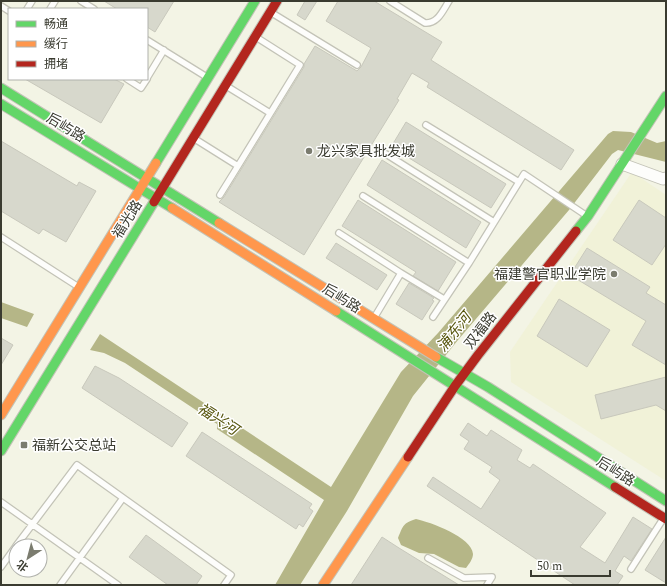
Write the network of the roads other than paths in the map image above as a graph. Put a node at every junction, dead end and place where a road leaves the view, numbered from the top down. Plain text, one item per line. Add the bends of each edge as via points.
1 (81, 1) edge
2 (255, 1) edge
3 (277, 1) edge
4 (390, 1) edge
5 (449, 1) edge
6 (92, 8) edge
7 (270, 11) junction
8 (255, 37) junction
9 (148, 41) edge
10 (164, 50) junction
11 (357, 65) dead end
12 (148, 77) edge
13 (207, 78) junction
14 (128, 80) edge
15 (146, 80) edge
16 (225, 85) junction
17 (1, 88) edge
18 (666, 96) edge
19 (1, 104) edge
20 (270, 114) junction
21 (426, 125) dead end
22 (193, 138) junction
23 (386, 154) dead end
24 (625, 160) junction
25 (238, 166) junction
26 (146, 177) junction
27 (665, 180) edge
28 (519, 182) junction
29 (162, 187) junction
30 (140, 188) junction
31 (220, 195) dead end
32 (363, 196) dead end
33 (156, 198) junction
34 (588, 216) junction
35 (494, 222) junction
36 (339, 233) dead end
37 (1, 237) edge
38 (469, 263) junction
39 (401, 273) junction
40 (79, 287) junction
41 (444, 299) junction
42 (433, 317) dead end
43 (374, 318) junction
44 (464, 373) junction
45 (455, 386) junction
46 (4, 402) edge
47 (1, 415) edge
48 (1, 451) edge
49 (123, 498) junction
50 (666, 501) edge
51 (1, 502) edge
52 (665, 518) edge
53 (32, 524) junction
54 (22, 538) edge
55 (8, 557) edge
56 (79, 558) junction
57 (428, 558) dead end
58 (1, 567) edge
59 (631, 569) dead end
60 (60, 585) edge
61 (118, 585) edge
62 (224, 585) edge
63 (323, 585) edge
64 (487, 585) edge

1 - 6 lane
2 - 13 main road, 福光路
3 - 7 main road, 福光路
4 - 5 lane via 425,23 439,17
7 - 8 main road, 福光路
7 - 11 lane
8 - 16 main road, 福光路
8 - 20 lane via 300,65
9 - 10 lane
10 - 12 lane
10 - 13 lane
13 - 26 main road, 福光路
14 - 15 lane via 141,88
16 - 20 lane
16 - 22 main road, 福光路
17 - 26 main road, 后屿路
18 - 24 main road, 双福路
19 - 30 main road, 后屿路
20 - 25 lane
21 - 28 lane
22 - 25 lane
22 - 29 main road, 福光路
23 - 35 lane
24 - 27 street
24 - 34 main road, 双福路
25 - 31 lane
26 - 29 main road, 后屿路
26 - 30 main road, 福光路
28 - 34 lane via 524,174
28 - 35 lane
29 - 33 main road, 福光路
29 - 43 main road, 后屿路
30 - 33 main road, 后屿路
30 - 40 main road, 福光路
32 - 38 lane
33 - 45 main road, 后屿路
33 - 48 main road, 福光路
34 - 44 main road, 双福路
35 - 38 lane
36 - 39 lane
37 - 40 lane
38 - 41 lane
39 - 41 lane
39 - 43 lane
40 - 46 main road, 福光路
41 - 42 lane
43 - 44 main road, 后屿路
44 - 45 main road, 双福路
44 - 50 main road, 后屿路
45 - 52 main road, 后屿路
45 - 63 main road, 双福路
46 - 47 main road, 福光路
49 - 53 lane via 77,464
49 - 56 lane
49 - 62 lane via 231,575
51 - 53 lane
52 - 59 lane
53 - 54 lane
53 - 56 lane
55 - 58 lane
56 - 60 lane
56 - 61 lane
57 - 64 lane via 464,578 492,577

